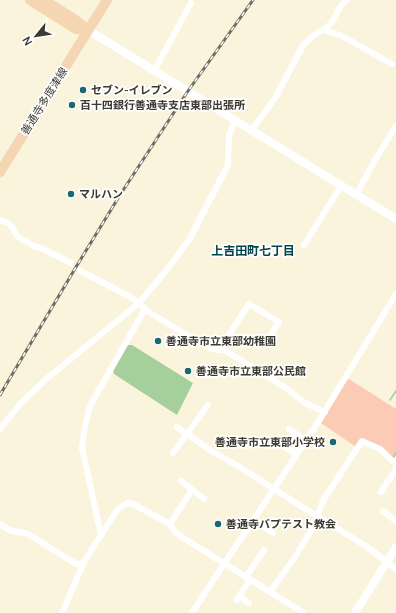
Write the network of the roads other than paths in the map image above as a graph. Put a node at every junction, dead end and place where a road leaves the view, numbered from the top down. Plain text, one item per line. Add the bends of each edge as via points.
1 (30, 0) edge
2 (44, 0) edge
3 (107, 0) edge
4 (347, 0) edge
5 (191, 3) dead end
6 (88, 30) junction
7 (325, 30) junction
8 (392, 64) dead end
9 (154, 71) junction
10 (236, 121) junction
11 (396, 126) edge
12 (251, 131) junction
13 (0, 172) edge
14 (341, 186) junction
15 (356, 196) junction
16 (396, 219) edge
17 (0, 220) edge
18 (304, 245) dead end
19 (71, 263) dead end
20 (79, 270) dead end
21 (396, 294) edge
22 (140, 303) junction
23 (146, 309) junction
24 (266, 342) dead end
25 (220, 350) junction
26 (208, 405) dead end
27 (325, 412) junction
28 (177, 427) dead end
29 (289, 428) dead end
30 (0, 429) edge
31 (187, 434) junction
32 (306, 441) junction
33 (283, 446) dead end
34 (173, 452) dead end
35 (297, 455) junction
36 (396, 464) edge
37 (396, 468) edge
38 (181, 482) dead end
39 (275, 489) junction
40 (192, 490) junction
41 (381, 492) dead end
42 (204, 499) dead end
43 (383, 511) dead end
44 (318, 517) junction
45 (253, 520) junction
46 (396, 521) edge
47 (0, 524) edge
48 (170, 524) junction
49 (273, 533) dead end
50 (101, 534) junction
51 (396, 547) edge
52 (264, 550) dead end
53 (388, 561) junction
54 (84, 562) junction
55 (224, 564) junction
56 (396, 568) edge
57 (248, 578) junction
58 (270, 592) junction
59 (249, 603) dead end
60 (62, 613) edge
61 (192, 613) edge
62 (304, 613) edge
63 (356, 613) edge

1 - 6 main road via 76,29
2 - 6 main road via 74,18
3 - 6 main road, 善通寺多度津線
4 - 7 street via 342,2 333,22
5 - 9 street
6 - 9 street
6 - 13 main road, 善通寺多度津線
7 - 8 street via 342,36
7 - 12 street via 317,32 304,44 275,98
9 - 10 street
10 - 12 street
10 - 22 street via 229,135 228,165 189,240
11 - 15 street
12 - 14 street
14 - 15 street
14 - 18 street
15 - 16 street
17 - 19 street via 8,223 18,236 36,247
20 - 22 street
21 - 27 street
22 - 23 street
22 - 30 street via 44,381 20,404
23 - 25 street via 202,344
23 - 50 street via 89,408 84,432 82,448
24 - 25 street via 279,322 249,304
25 - 27 street via 280,384 305,403
26 - 31 street
27 - 32 street
28 - 31 street
29 - 32 street
31 - 34 street
31 - 39 street
32 - 35 street
33 - 35 street
35 - 39 street
36 - 44 street via 380,449 362,441 324,499
37 - 41 street
38 - 40 street
39 - 44 street
39 - 45 street
40 - 42 street
40 - 48 street
43 - 46 street
44 - 53 street
44 - 58 street via 293,560
45 - 49 street
45 - 55 street
47 - 54 street via 8,530 28,534 76,564
48 - 50 street via 128,503 119,508
48 - 55 street via 175,532
50 - 54 street
51 - 53 street
52 - 57 street
53 - 56 street
53 - 63 street
54 - 60 street
55 - 57 street
55 - 61 street
57 - 58 street
57 - 59 street via 238,598
58 - 62 street

